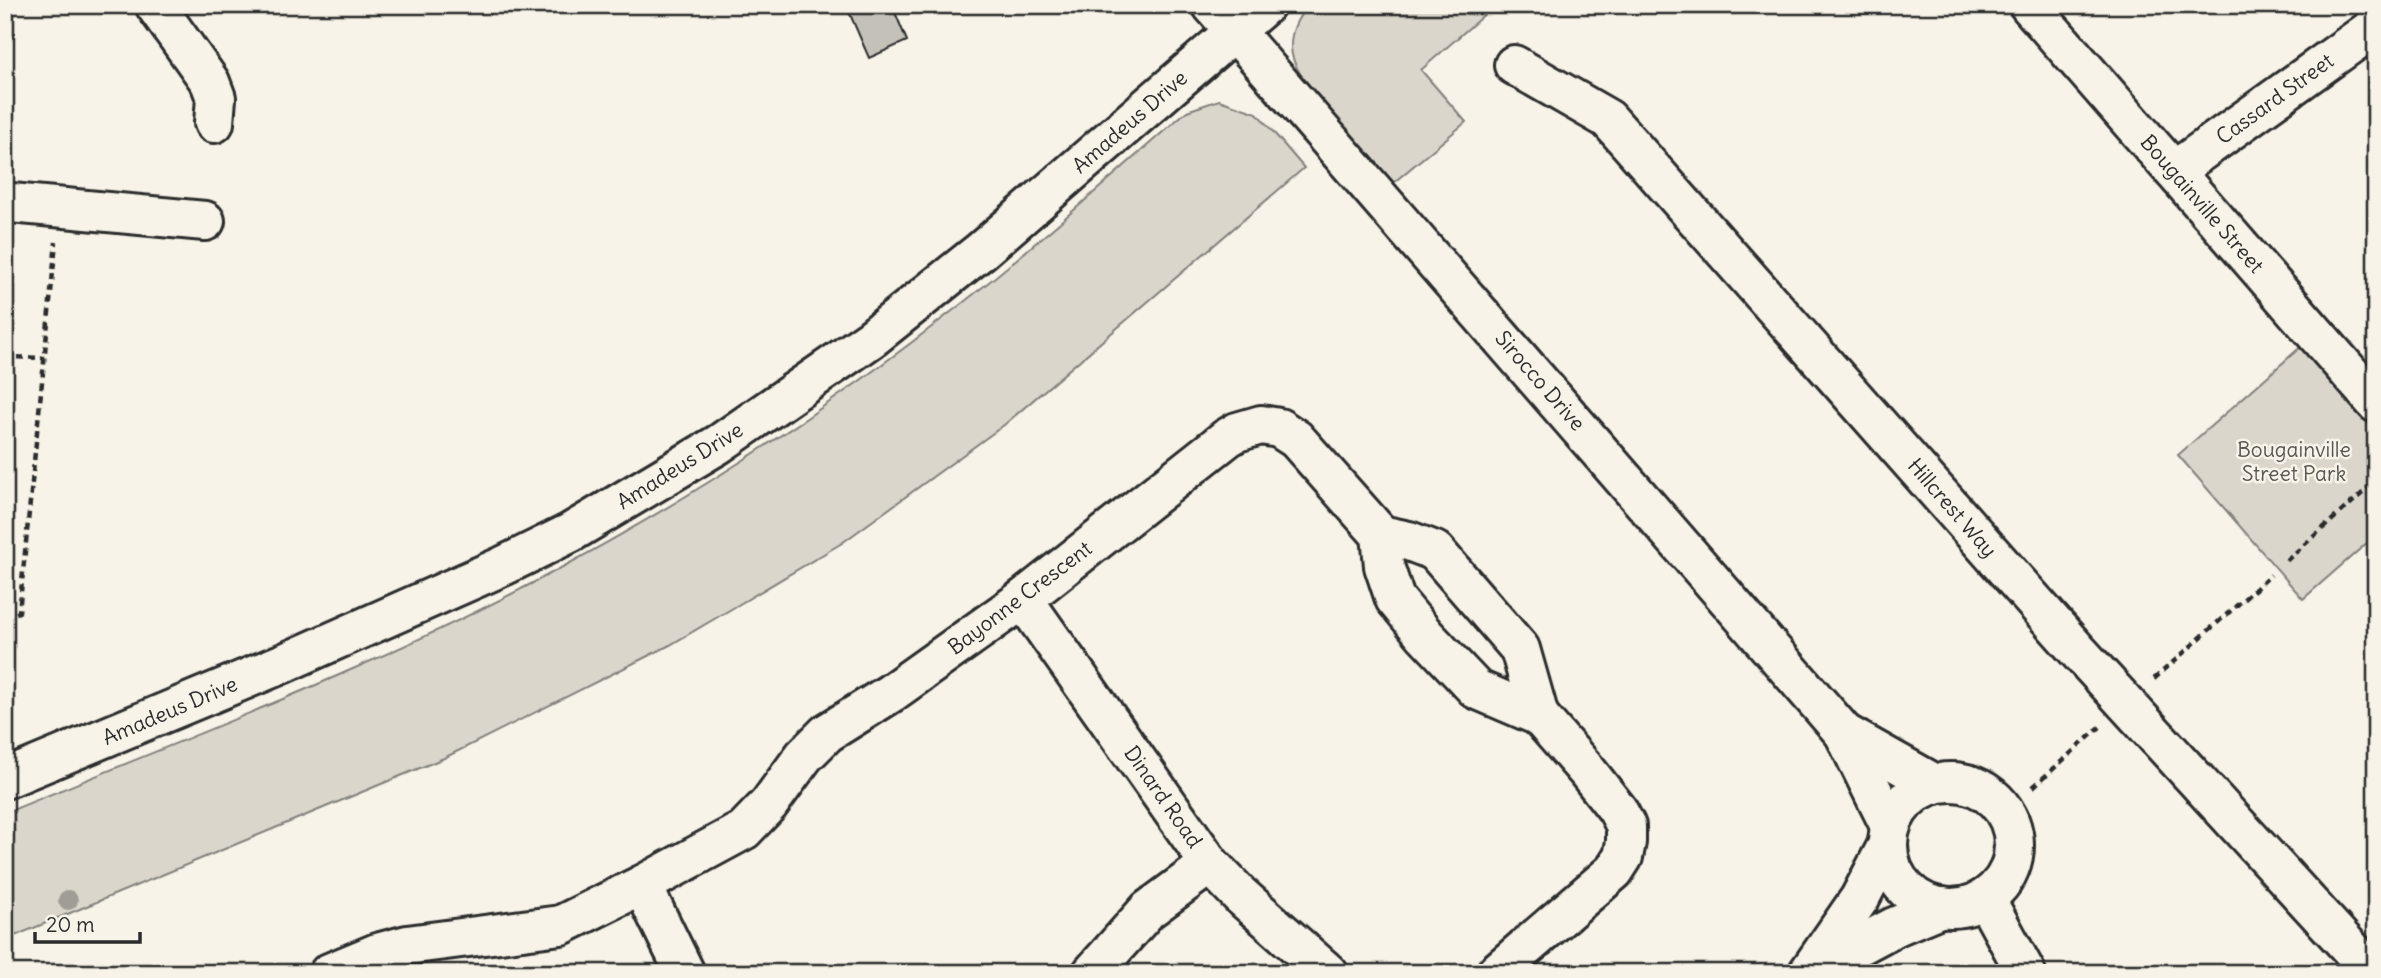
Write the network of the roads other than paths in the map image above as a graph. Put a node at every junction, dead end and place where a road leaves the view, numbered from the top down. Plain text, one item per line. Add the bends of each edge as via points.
1 (1265, 5) edge
2 (2029, 5) edge
3 (1224, 18) edge
4 (166, 19) edge
5 (2376, 26) edge
6 (1514, 65) dead end
7 (214, 123) dead end
8 (2174, 172) junction
9 (11, 203) dead end
10 (205, 221) dead end
11 (2376, 403) edge
12 (1381, 536) junction
13 (1023, 599) junction
14 (1539, 716) junction
15 (1844, 733) junction
16 (5, 779) edge
17 (1935, 784) junction
18 (1889, 836) junction
19 (1210, 864) junction
20 (648, 882) junction
21 (1984, 898) junction
22 (1942, 907) junction
23 (329, 973) edge
24 (685, 973) edge
25 (1092, 973) edge
26 (1328, 973) edge
27 (1496, 973) edge
28 (1808, 973) edge
29 (2026, 973) edge
30 (2373, 973) edge

1 - 3 street, Amadeus Drive
2 - 8 street, Bougainville Street
3 - 15 street, Sirocco Drive
3 - 16 street, Amadeus Drive via 981,251 872,338 719,444 570,533 503,566
4 - 7 street via 210,82 216,98
5 - 8 street, Cassard Street
6 - 30 street, Hillcrest Way via 1608,119 2077,650
8 - 11 street, Bougainville Street
9 - 10 street
12 - 13 street, Bayonne Crescent via 1296,439 1279,428 1261,425 1227,438
12 - 14 street via 1384,566 1395,599 1425,635 1476,689
12 - 14 street via 1435,551 1444,561 1520,649
13 - 19 street, Dinard Road
13 - 20 street, Bayonne Crescent via 827,733 744,830
14 - 27 street via 1617,809 1626,826 1626,842 1614,871
15 - 17 street, Sirocco Drive
15 - 18 street, Sirocco Drive
17 - 18 street via 1900,807
17 - 21 street via 1956,782 1977,788 1995,800 2007,817 2014,836 2013,858 2006,878
18 - 22 street via 1891,866 1900,884 1915,898
18 - 28 street via 1860,898
19 - 25 street via 1148,910
19 - 26 street, Dinard Road
20 - 23 street, Bayonne Crescent via 561,925 407,945
20 - 24 street
21 - 22 street
21 - 29 street
22 - 28 street

